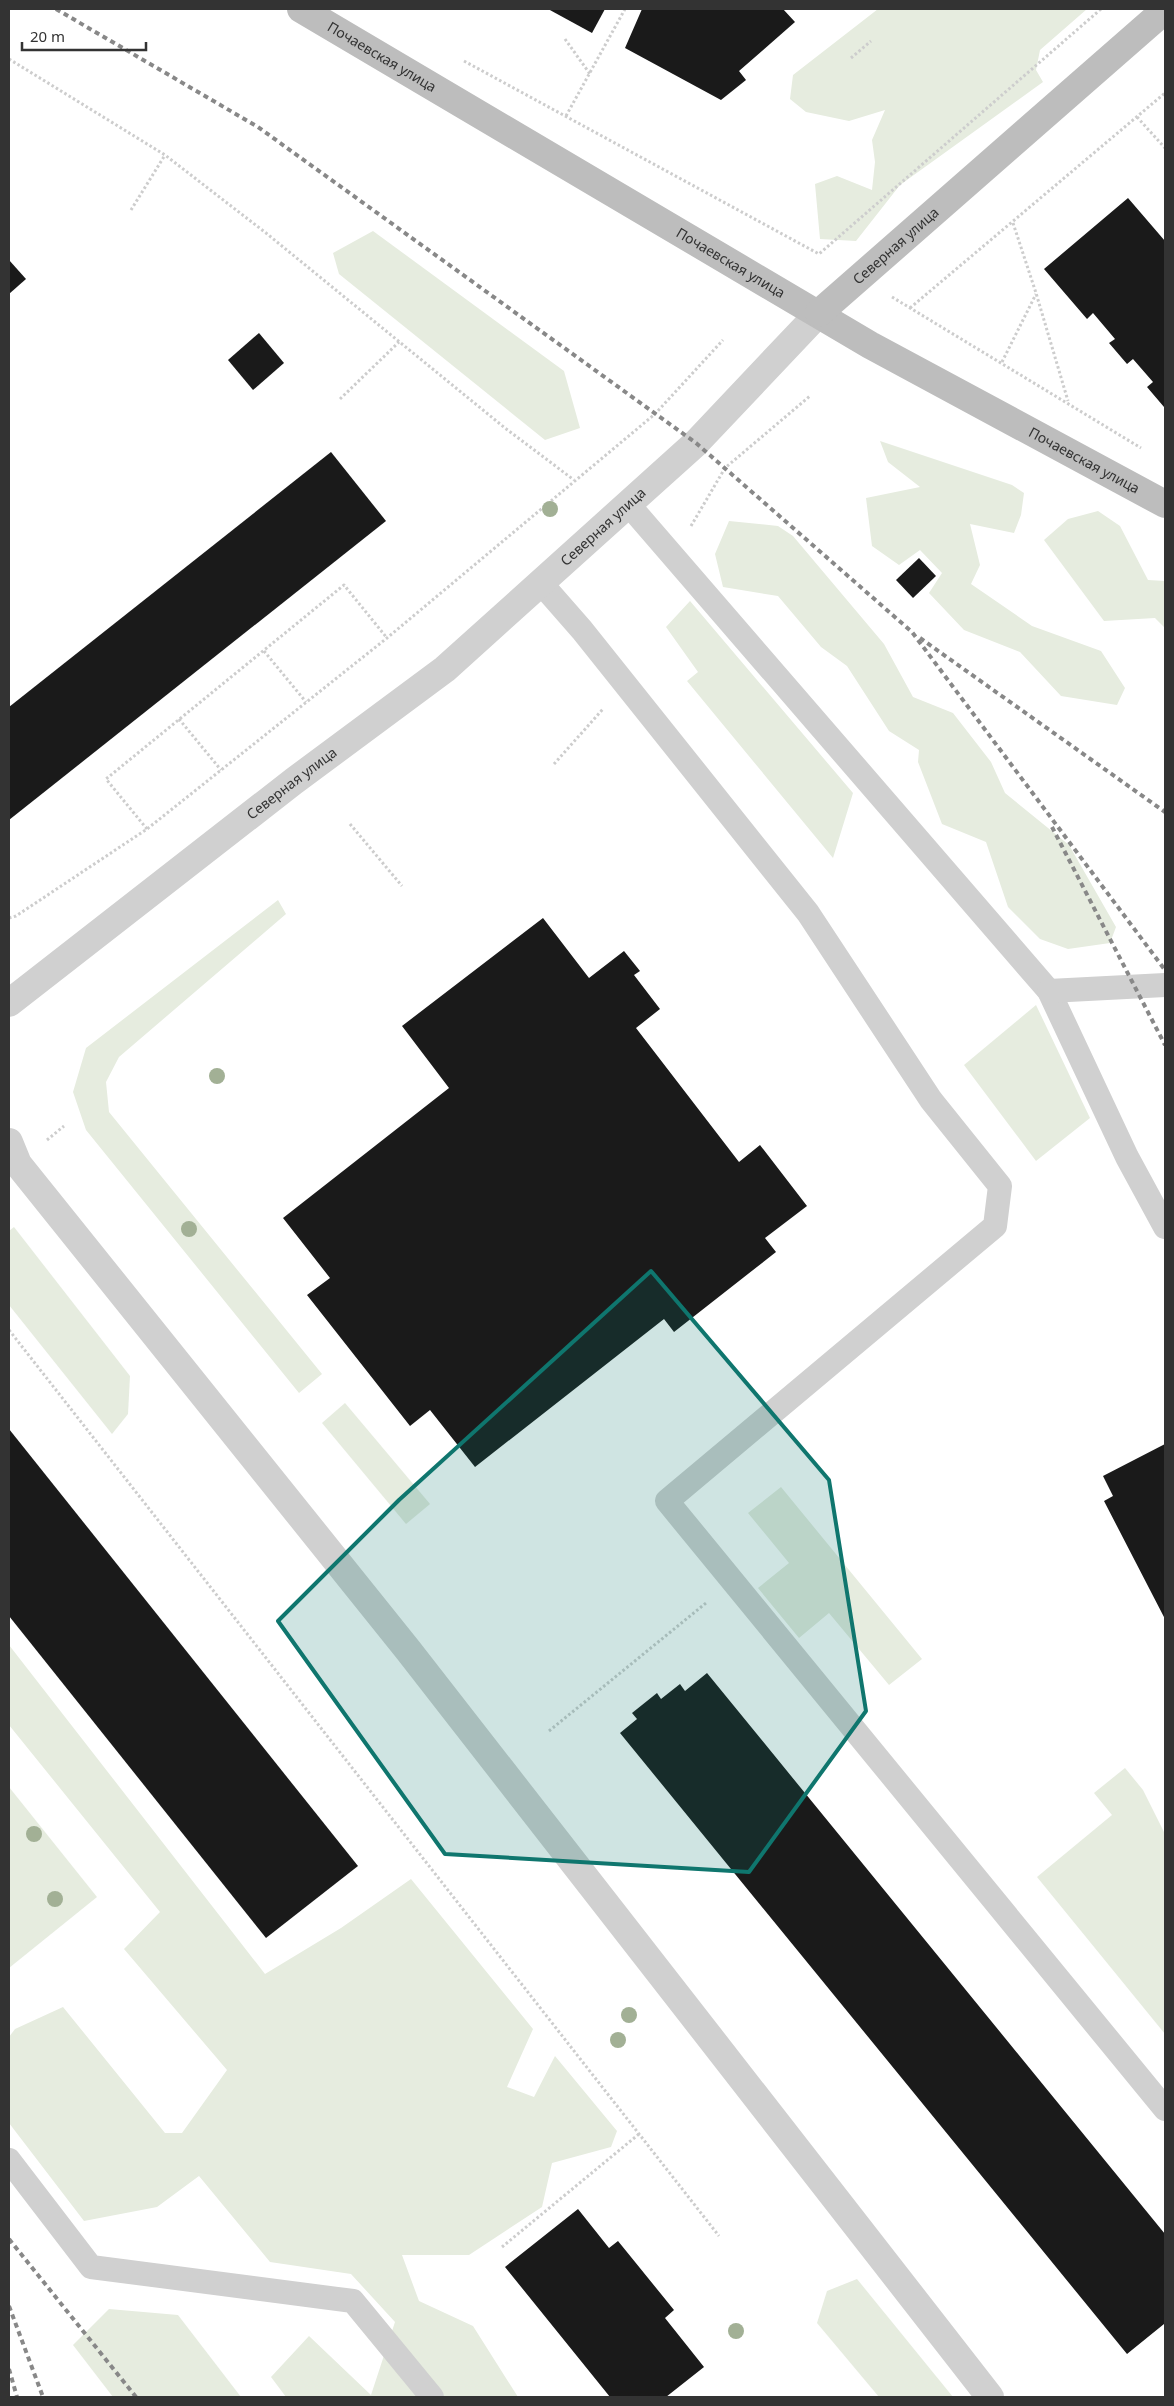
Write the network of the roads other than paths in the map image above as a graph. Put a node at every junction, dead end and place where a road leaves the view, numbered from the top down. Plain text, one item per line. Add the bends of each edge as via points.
1 (302, 9) edge
2 (1165, 10) edge
3 (819, 313) junction
4 (628, 504) junction
5 (1165, 504) edge
6 (540, 582) junction
7 (1165, 985) edge
8 (1049, 991) junction
9 (9, 1003) edge
10 (9, 1142) edge
11 (1165, 1227) edge
12 (1165, 2109) edge
13 (9, 2160) edge
14 (432, 2397) edge
15 (990, 2397) edge

1 - 3 main road, Почаевская улица
2 - 3 main road, Северная улица
3 - 4 street, Северная улица via 696,443
3 - 5 main road, Почаевская улица via 870,345
4 - 6 street, Северная улица
4 - 8 lane
6 - 9 street, Северная улица via 445,668
6 - 12 lane via 808,913 931,1100 1000,1186 995,1226 667,1501
7 - 8 lane
8 - 11 lane via 1128,1158
10 - 15 street via 18,1164 408,1650
13 - 14 lane via 91,2266 353,2301

